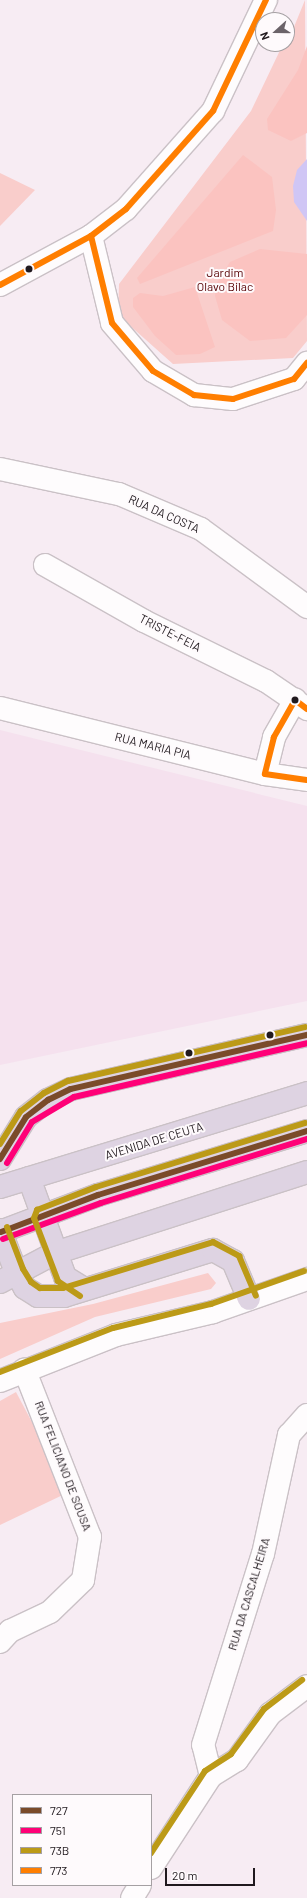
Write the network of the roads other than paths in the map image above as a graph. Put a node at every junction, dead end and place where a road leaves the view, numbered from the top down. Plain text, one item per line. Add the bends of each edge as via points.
1 (266, 0) edge
2 (91, 236) junction
3 (0, 285) edge
4 (307, 363) edge
5 (0, 469) edge
6 (45, 565) dead end
7 (307, 607) edge
8 (301, 704) edge
9 (0, 708) edge
10 (265, 774) junction
11 (307, 780) edge
12 (307, 1035) edge
13 (307, 1093) edge
14 (307, 1131) edge
15 (0, 1158) edge
16 (307, 1172) edge
17 (29, 1178) junction
18 (0, 1187) edge
19 (42, 1216) junction
20 (0, 1231) edge
21 (55, 1254) junction
22 (8, 1277) edge
23 (307, 1279) edge
24 (84, 1289) junction
25 (249, 1299) junction
26 (24, 1369) junction
27 (0, 1381) edge
28 (307, 1415) edge
29 (0, 1642) edge
30 (307, 1686) edge
31 (211, 1776) junction
32 (152, 1866) edge
33 (139, 1886) edge
34 (132, 1898) edge

1 - 2 street via 213,111 126,209
2 - 3 street
2 - 4 street via 112,322 153,371 194,394 233,399 294,379
5 - 7 street, RUA DA COSTA via 119,494 201,529
6 - 8 street, TRISTE-FEIA via 144,621 266,681
8 - 10 street, TRISTE-FEIA via 274,737
9 - 10 street, RUA MARIA PIA
10 - 11 street, RUA MARIA PIA
12 - 15 highway via 71,1089 48,1100 26,1117
13 - 17 highway, AVENIDA DE CEUTA
14 - 19 highway via 98,1195
16 - 21 highway
17 - 18 highway, AVENIDA DE CEUTA
17 - 19 highway
19 - 20 highway
19 - 21 highway
20 - 22 highway
21 - 22 highway
21 - 24 highway via 65,1277
22 - 24 highway via 38,1296 64,1296
23 - 25 street
24 - 25 highway via 213,1250 233,1260
25 - 26 street via 213,1312 116,1335
26 - 27 street
26 - 29 street, RUA FELICIANO DE SOUSA via 90,1537 82,1580 50,1612 10,1631
28 - 31 street, RUA DA CASCALHEIRA via 289,1435 263,1554 203,1745
30 - 31 street via 270,1714 237,1760
31 - 32 street
33 - 34 street

